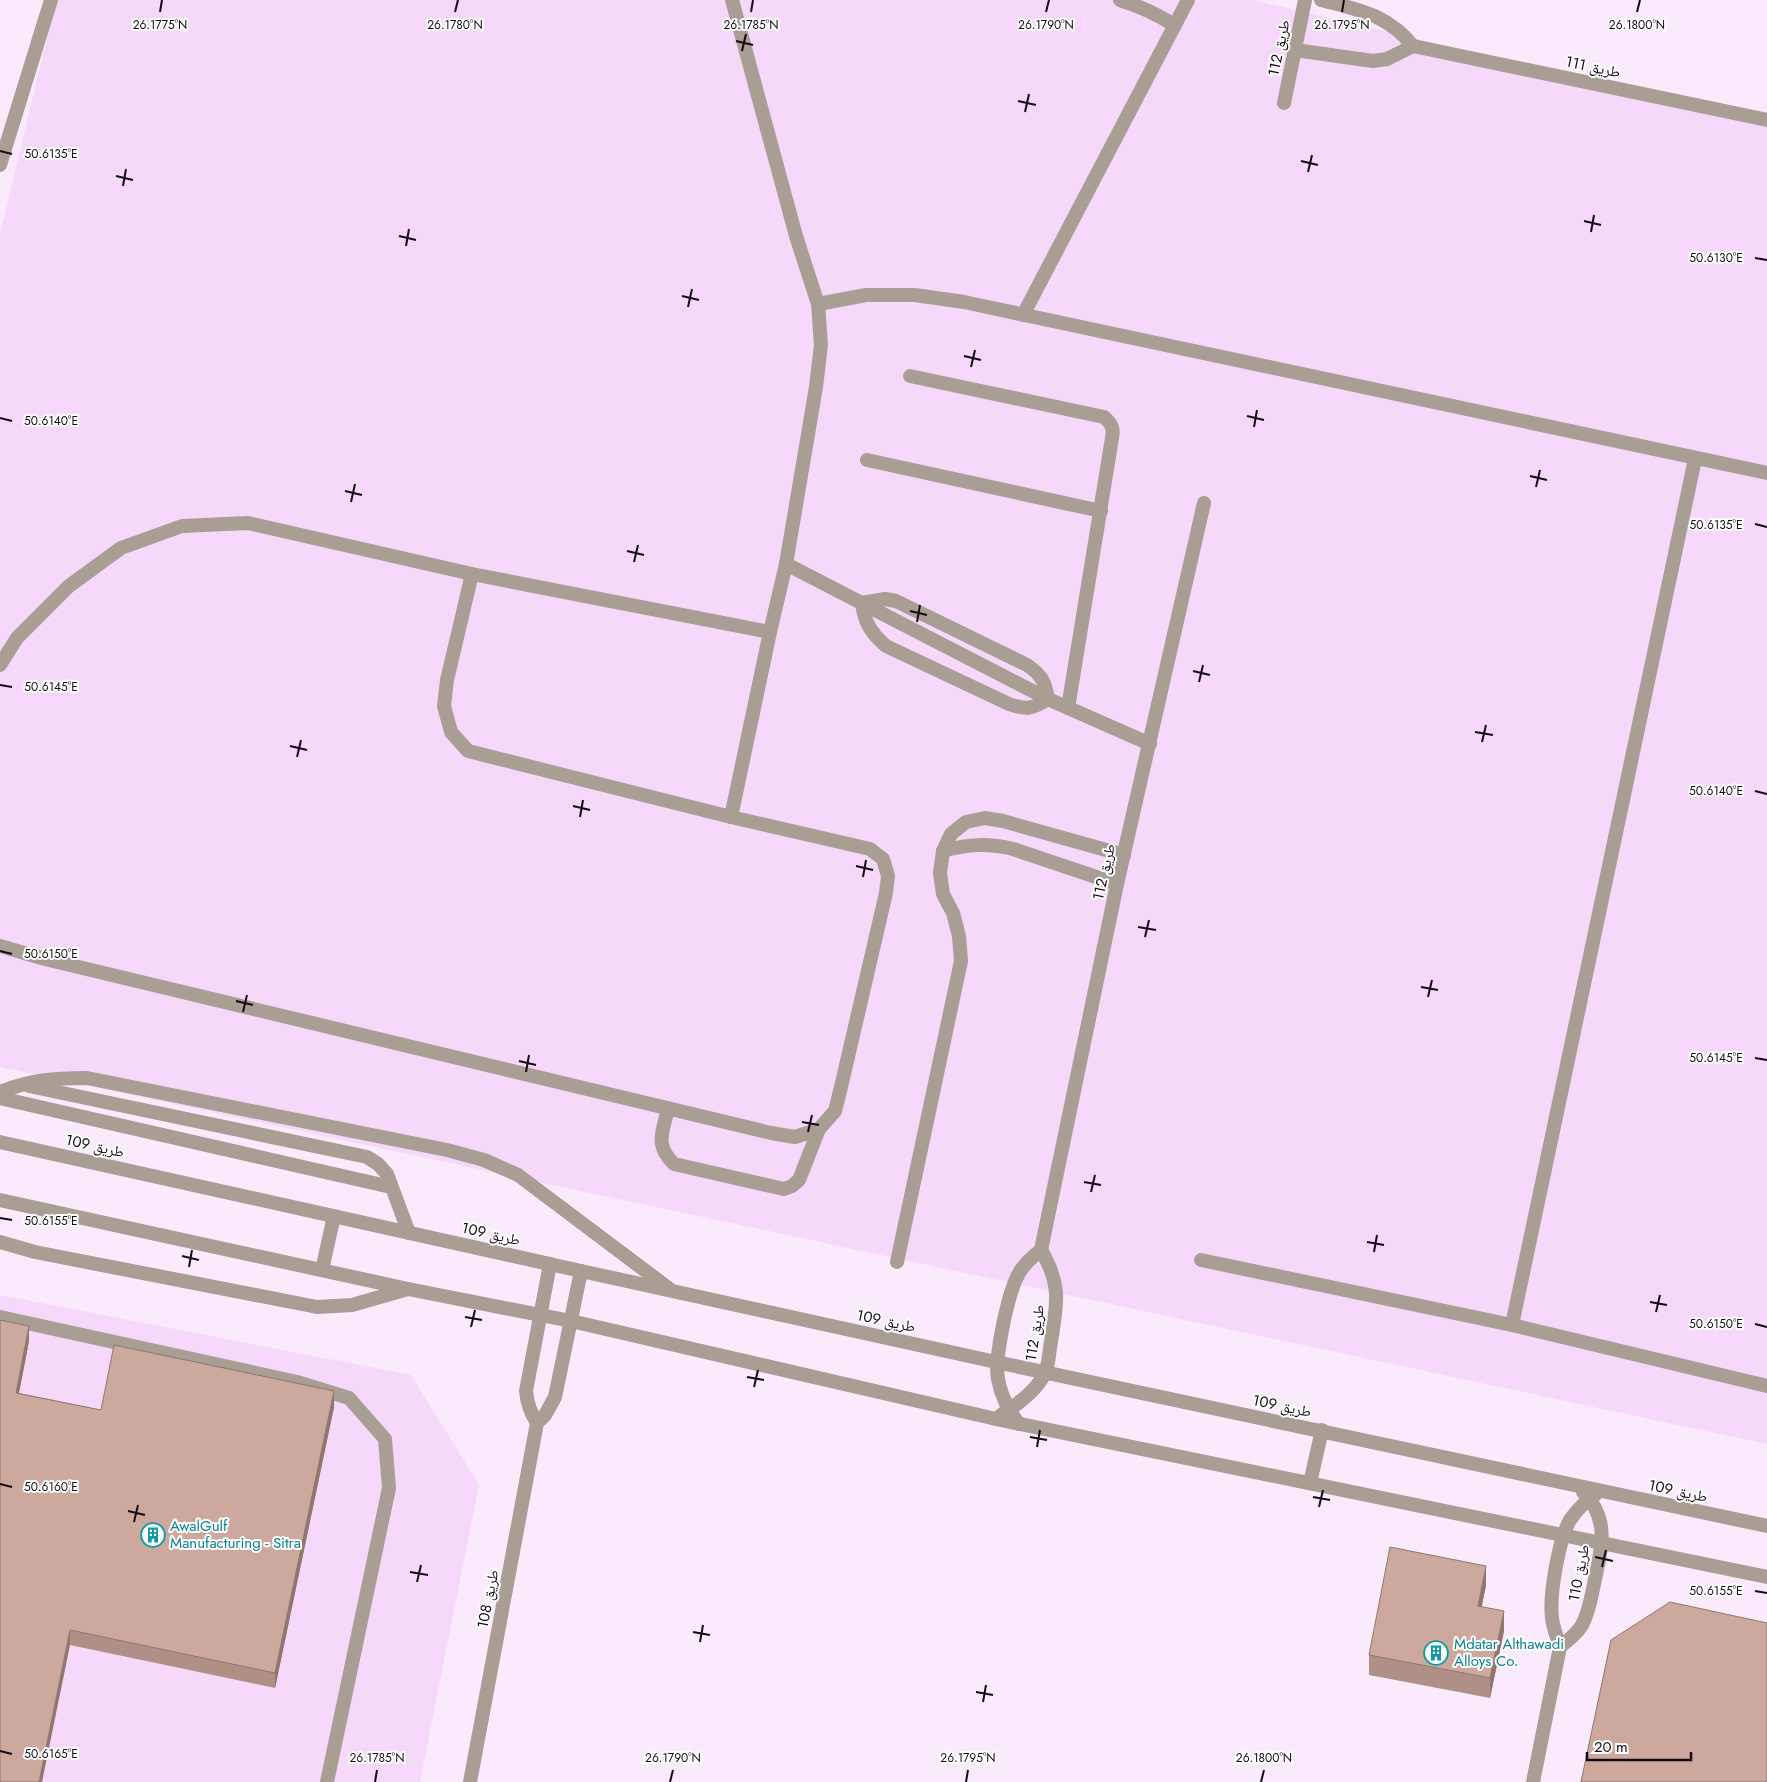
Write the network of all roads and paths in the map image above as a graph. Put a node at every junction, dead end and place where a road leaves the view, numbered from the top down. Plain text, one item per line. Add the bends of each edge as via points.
1 (51, 0) edge
2 (732, 0) edge
3 (1120, 0) edge
4 (1188, 0) edge
5 (1305, 0) edge
6 (1322, 0) edge
7 (1174, 25) junction
8 (1413, 46) junction
9 (1295, 50) junction
10 (1284, 103) dead end
11 (1767, 120) edge
12 (0, 165) edge
13 (818, 304) junction
14 (1023, 315) junction
15 (910, 376) dead end
16 (1695, 459) junction
17 (867, 460) dead end
18 (1767, 473) edge
19 (1204, 503) dead end
20 (1101, 511) junction
21 (786, 564) junction
22 (472, 574) junction
23 (862, 603) junction
24 (770, 632) junction
25 (0, 665) edge
26 (1048, 699) junction
27 (1068, 708) junction
28 (1150, 744) junction
29 (731, 817) junction
30 (943, 851) junction
31 (1124, 855) junction
32 (1117, 884) junction
33 (0, 946) edge
34 (21, 1084) junction
35 (0, 1092) edge
36 (0, 1098) edge
37 (668, 1108) junction
38 (819, 1130) junction
39 (0, 1142) edge
40 (391, 1187) junction
41 (0, 1200) edge
42 (334, 1216) junction
43 (409, 1233) junction
44 (0, 1242) edge
45 (1041, 1250) junction
46 (1201, 1260) dead end
47 (897, 1262) dead end
48 (550, 1264) junction
49 (322, 1270) junction
50 (581, 1271) junction
51 (408, 1290) junction
52 (671, 1290) junction
53 (539, 1316) junction
54 (0, 1317) edge
55 (571, 1321) junction
56 (1512, 1325) junction
57 (996, 1362) junction
58 (1046, 1372) junction
59 (1767, 1386) edge
60 (1009, 1410) junction
61 (996, 1419) junction
62 (537, 1423) junction
63 (1019, 1424) junction
64 (1322, 1430) junction
65 (1310, 1484) junction
66 (1594, 1495) junction
67 (1767, 1526) edge
68 (1563, 1536) junction
69 (1602, 1544) junction
70 (1767, 1577) edge
71 (1560, 1647) junction
72 (327, 1782) edge
73 (470, 1782) edge
74 (1533, 1782) edge

1 - 12 street
2 - 13 street via 796,236
3 - 7 street via 1155,13
4 - 7 street
5 - 9 street, طريق 112
6 - 8 street via 1382,18
7 - 14 street
8 - 9 street via 1388,59 1373,61
8 - 11 street, طريق 111
9 - 10 street, طريق 112
13 - 14 street via 866,295 915,295
13 - 21 street via 821,345 816,387
14 - 16 street
15 - 20 street via 1104,418 1110,422 1114,430
16 - 18 street
16 - 56 street
17 - 20 street
19 - 28 street, طريق 112
20 - 27 street
21 - 23 street
21 - 24 street
22 - 24 street
22 - 25 street via 248,523 182,526 121,548 69,586 17,638
22 - 29 street via 444,706 451,732 468,751
23 - 26 street
23 - 26 street via 885,599 896,601 1027,665 1045,684
23 - 26 street via 868,628 886,646 1022,708 1036,707
24 - 29 street
26 - 27 street
27 - 28 street
28 - 31 street, طريق 112
29 - 38 street via 870,849 883,859 888,876 835,1111
30 - 31 street via 951,834 966,822 985,818
30 - 32 street via 960,846 995,845
30 - 47 street via 941,880 959,936 960,961
31 - 32 street, طريق 112
32 - 45 street, طريق 112
33 - 37 street
34 - 35 street
34 - 40 street via 354,1153 378,1164 387,1174
34 - 52 street via 54,1078 87,1078 484,1160 518,1175
36 - 40 street
37 - 38 street via 795,1137
37 - 38 street via 661,1144 674,1164 784,1189 799,1180
39 - 42 street, طريق 109
40 - 43 street
41 - 49 street
42 - 43 street, طريق 109
42 - 49 street
43 - 48 street, طريق 109
44 - 51 street via 35,1252 317,1306 352,1305
45 - 57 street, طريق 112 via 1019,1273 1012,1288
45 - 58 street, طريق 112 via 1056,1285 1057,1304
46 - 56 street
48 - 50 street, طريق 109
48 - 53 street
49 - 51 street
50 - 52 street, طريق 109
50 - 55 street, طريق 108
51 - 53 street
52 - 57 street, طريق 109
53 - 55 street
53 - 62 street via 526,1391 527,1402
54 - 72 street via 297,1382 349,1398 385,1439 389,1488
55 - 61 street
55 - 62 street, طريق 108 via 555,1396
56 - 59 street
57 - 58 street, طريق 109
57 - 60 street, طريق 112 via 1000,1387
58 - 60 street, طريق 112
58 - 64 street, طريق 109
60 - 61 street, طريق 112
60 - 63 street, طريق 112
61 - 63 street
62 - 73 street, طريق 108
63 - 65 street
64 - 65 street
64 - 66 street, طريق 109 via 1577,1486
65 - 68 street
66 - 67 street, طريق 109
66 - 68 street, طريق 110 via 1578,1509
66 - 69 street, طريق 110 via 1602,1528
68 - 69 street
68 - 71 street, طريق 110 via 1551,1601 1554,1631
69 - 70 street
69 - 71 street, طريق 110 via 1588,1613 1581,1626
71 - 74 street, طريق 110

